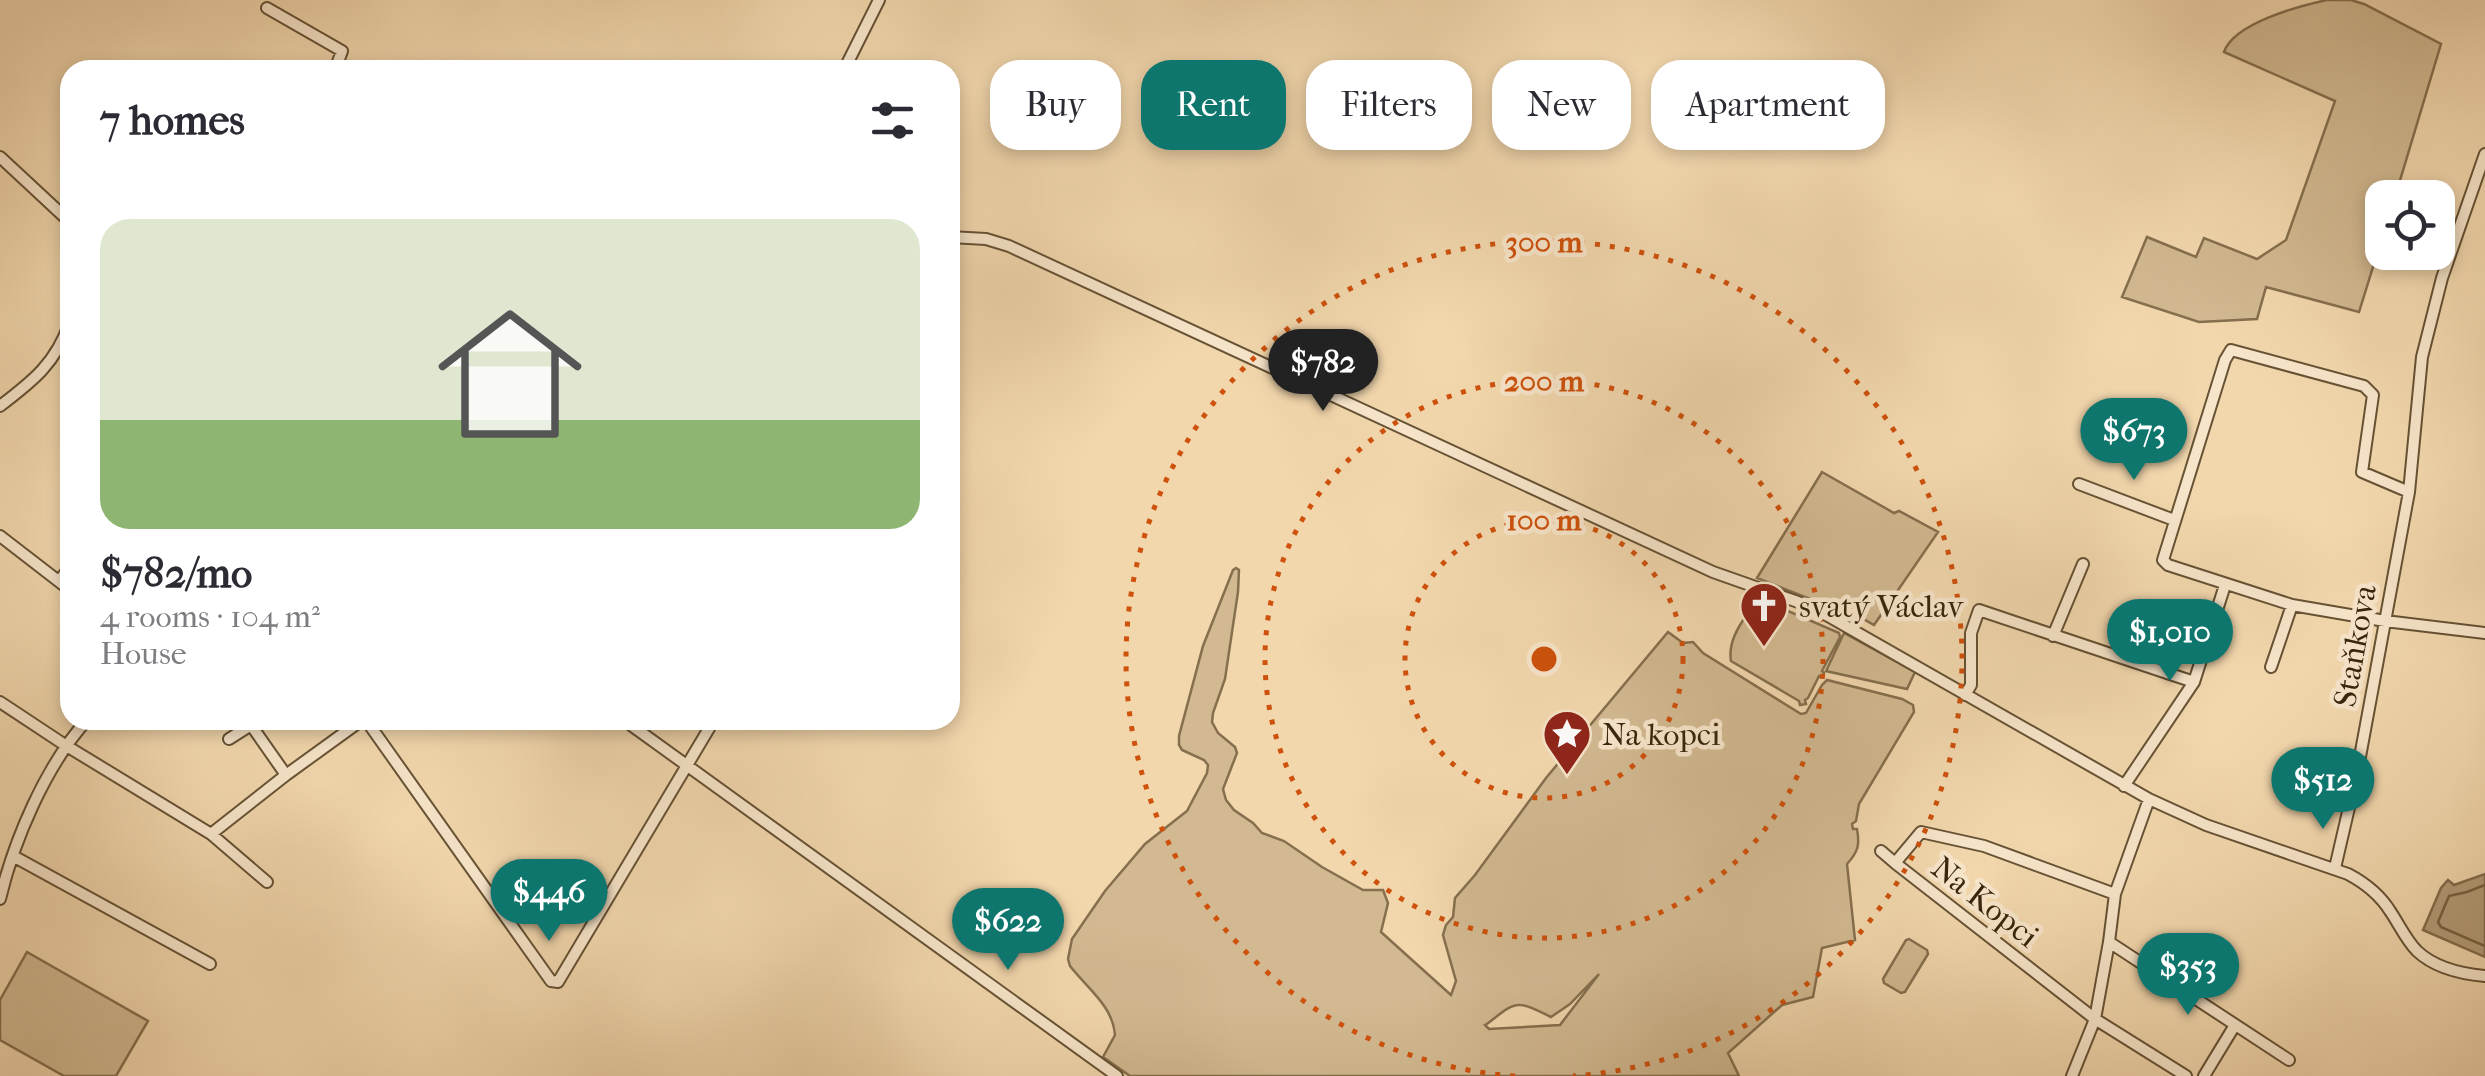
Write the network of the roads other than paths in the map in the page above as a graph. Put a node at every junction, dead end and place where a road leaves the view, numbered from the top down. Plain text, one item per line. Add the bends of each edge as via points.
1 (879, 0) edge
2 (267, 8) dead end
3 (338, 60) edge
4 (849, 60) edge
5 (2485, 154) edge
6 (0, 157) edge
7 (60, 213) edge
8 (960, 238) edge
9 (60, 346) edge
10 (0, 406) edge
11 (2080, 484) dead end
12 (2409, 492) junction
13 (2174, 520) junction
14 (0, 536) edge
15 (2083, 564) dead end
16 (59, 581) edge
17 (2225, 585) junction
18 (2292, 606) junction
19 (2385, 622) junction
20 (2485, 633) edge
21 (2053, 636) junction
22 (2271, 667) dead end
23 (2194, 682) junction
24 (1964, 695) junction
25 (0, 702) edge
26 (78, 730) edge
27 (243, 730) edge
28 (255, 730) edge
29 (350, 730) edge
30 (371, 730) edge
31 (638, 730) edge
32 (708, 730) edge
33 (229, 739) dead end
34 (65, 745) junction
35 (688, 765) junction
36 (286, 774) junction
37 (2124, 786) junction
38 (2149, 799) junction
39 (212, 834) junction
40 (1881, 851) dead end
41 (13, 856) junction
42 (1895, 863) junction
43 (2335, 868) junction
44 (267, 882) dead end
45 (2114, 894) junction
46 (0, 900) edge
47 (2109, 942) junction
48 (210, 964) dead end
49 (2485, 976) edge
50 (2095, 1020) junction
51 (2235, 1026) junction
52 (2289, 1060) dead end
53 (1117, 1076) edge
54 (2072, 1076) edge
55 (2186, 1076) edge
56 (2204, 1076) edge

1 - 4 street
2 - 3 street via 342,51
5 - 12 street, Staňkova via 2422,357
6 - 7 street
8 - 24 street via 1024,253 1713,572 1814,609
9 - 10 street
11 - 13 street
12 - 13 street via 2362,472 2372,395 2364,386 2231,350
12 - 19 street, Staňkova
13 - 17 street via 2163,560
14 - 16 street
15 - 21 street
17 - 18 street
17 - 23 street
18 - 19 street
18 - 22 street
19 - 20 street
19 - 43 street, Staňkova
21 - 23 street
21 - 24 street via 1980,610
23 - 37 street
24 - 37 street
25 - 34 street
26 - 34 street
27 - 33 street
28 - 36 street
29 - 36 street
30 - 35 street via 551,982 564,975
31 - 35 street
32 - 35 street
34 - 39 street
34 - 41 street
35 - 53 street
36 - 39 street
37 - 38 street
38 - 43 street
38 - 45 street
39 - 44 street
40 - 42 street
41 - 46 street
41 - 48 street
42 - 45 street, Na Kopci via 1921,832 1984,846
42 - 50 street, Na Kopci
43 - 49 street via 2376,894 2421,955
45 - 47 street
47 - 50 street
47 - 51 street
50 - 54 street
50 - 55 street, Na Kopci
51 - 52 street
51 - 56 street

